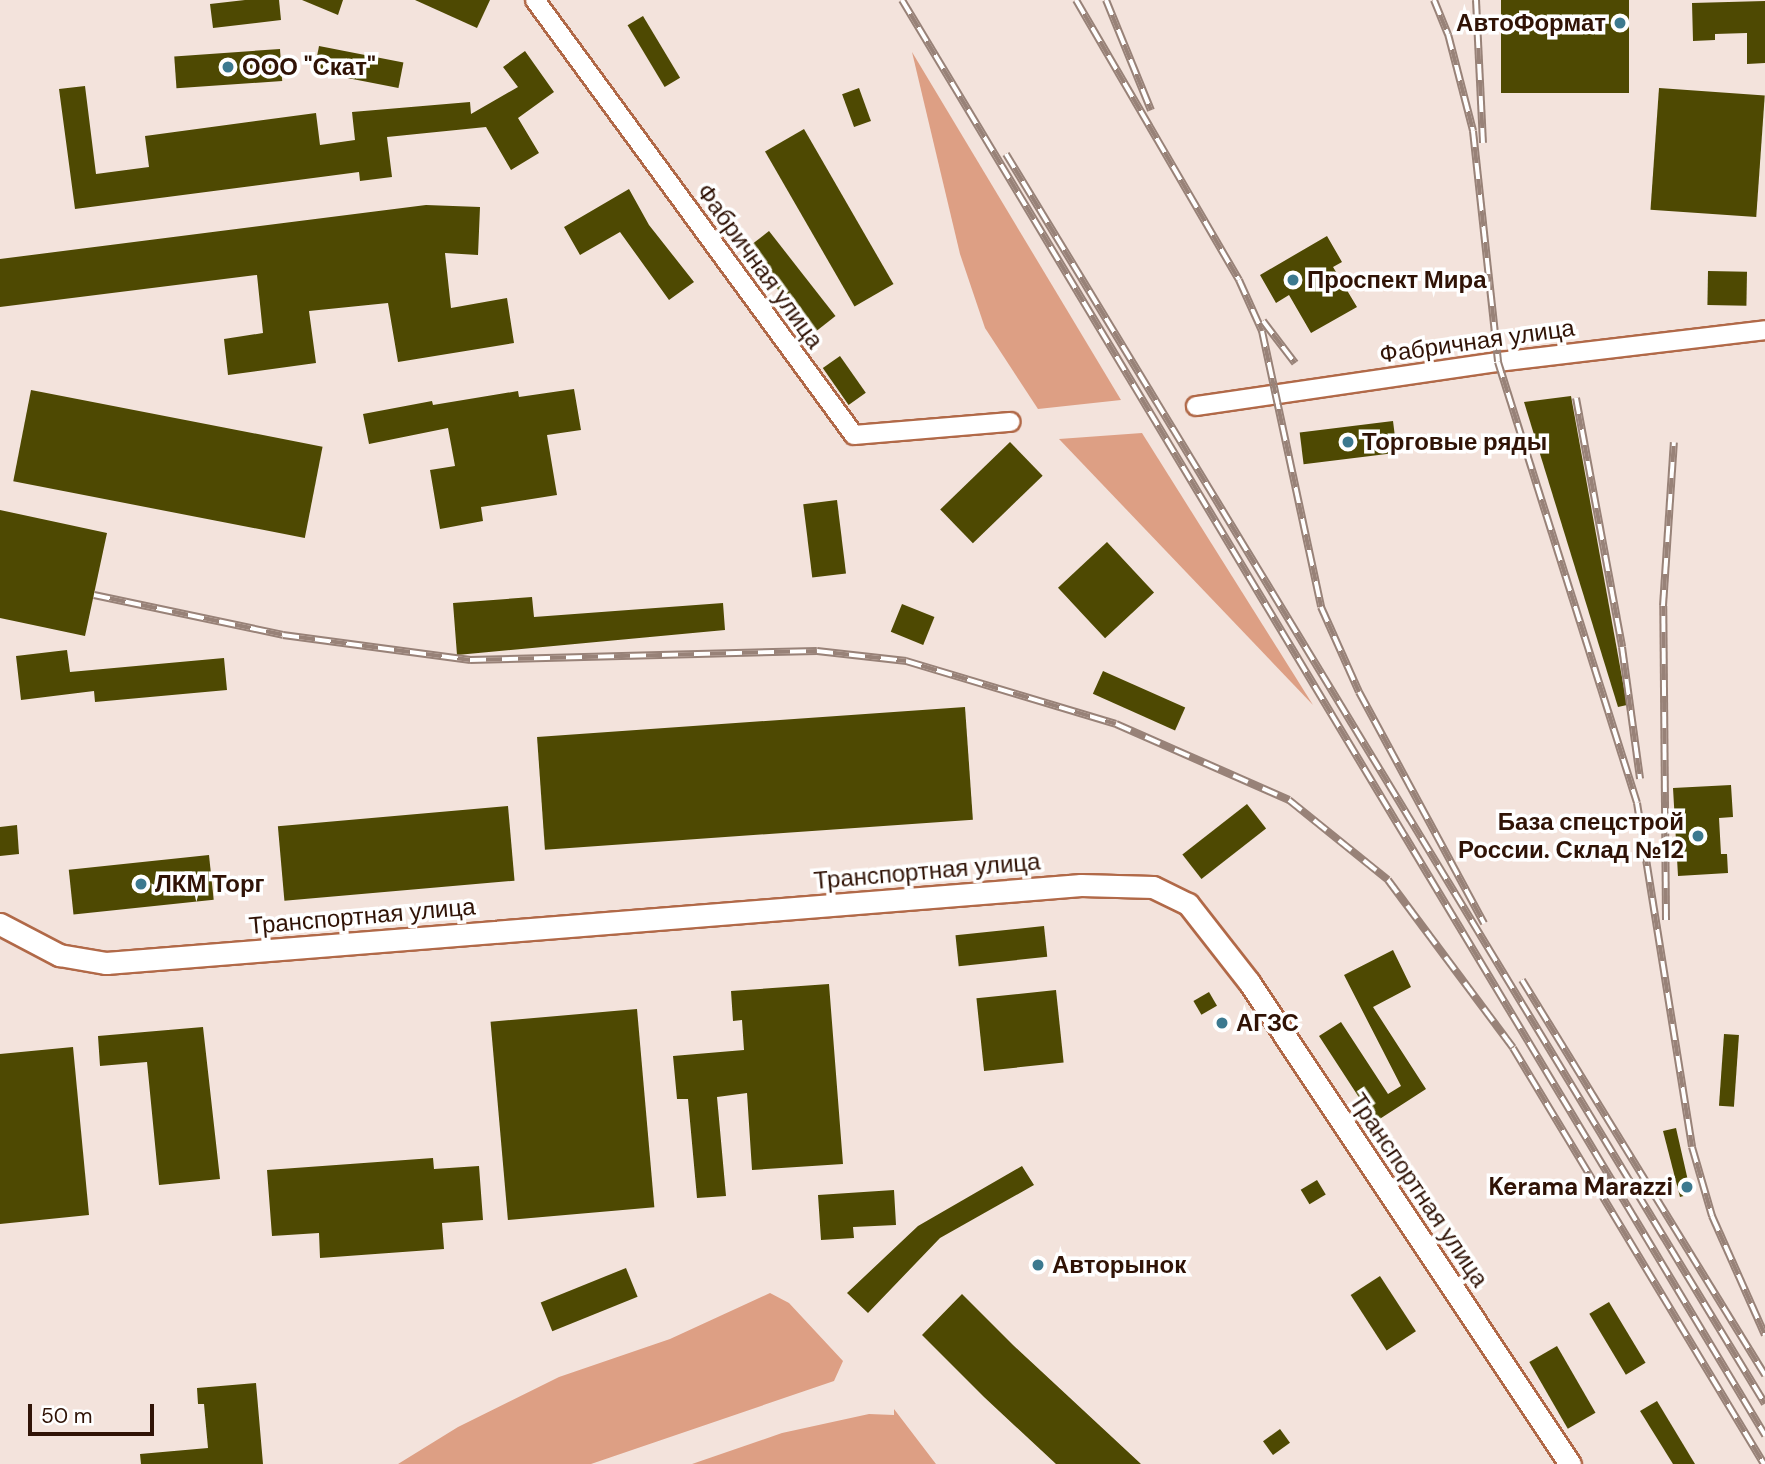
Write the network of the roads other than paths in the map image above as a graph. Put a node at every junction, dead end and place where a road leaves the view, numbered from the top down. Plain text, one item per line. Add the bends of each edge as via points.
1 (535, 0) edge
2 (1765, 330) edge
3 (1196, 406) dead end
4 (1010, 422) dead end
5 (0, 924) edge
6 (1570, 1464) edge

1 - 4 street, Фабричная улица via 855,435
2 - 3 street, Фабричная улица via 1498,362
5 - 6 street, Транспортная улица via 59,955 106,963 1081,885 1153,887 1188,904 1250,982

